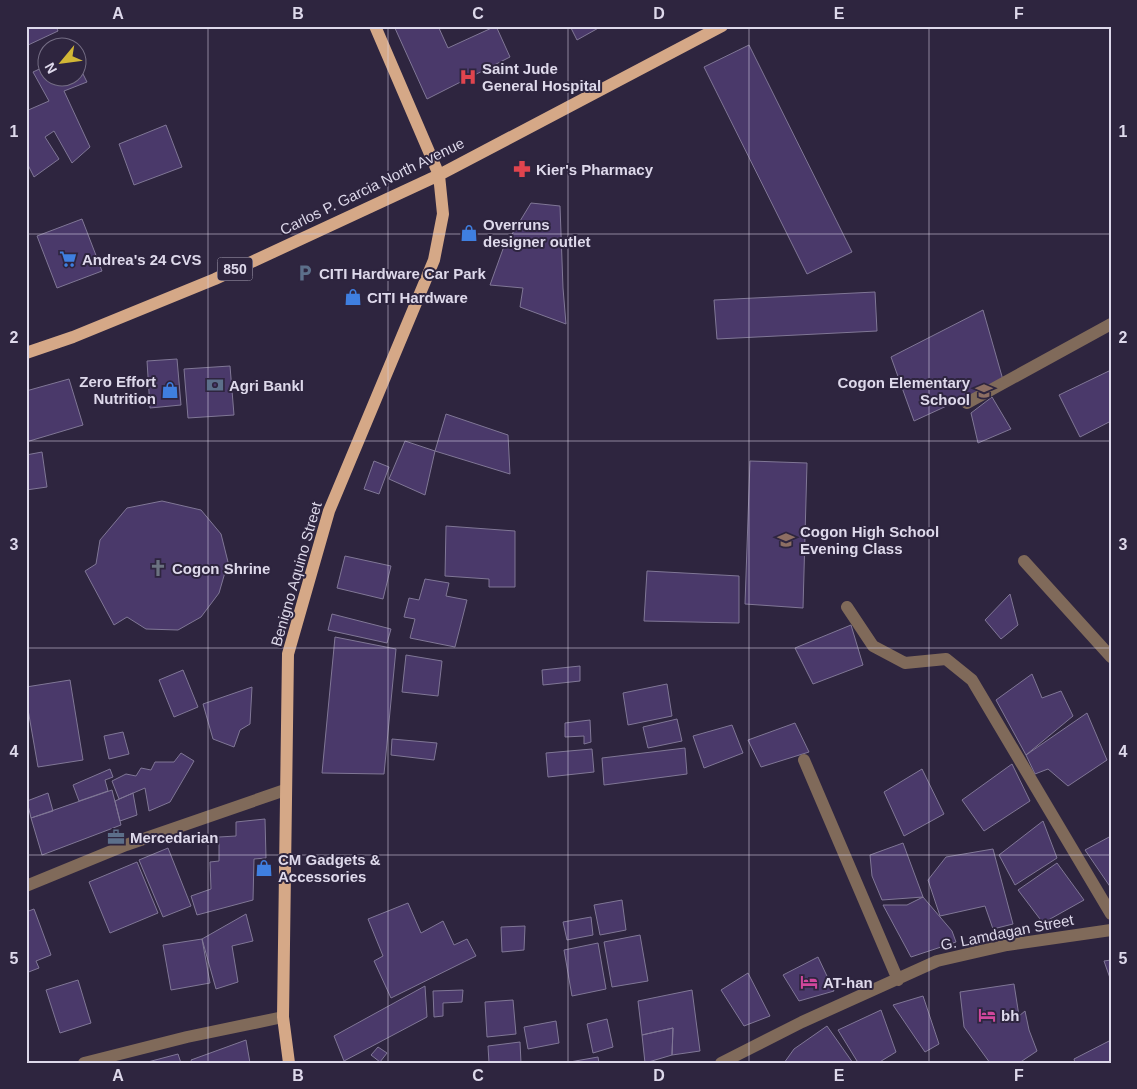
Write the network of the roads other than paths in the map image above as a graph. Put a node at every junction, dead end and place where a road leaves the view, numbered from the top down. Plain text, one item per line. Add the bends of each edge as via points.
1 (376, 26) edge
2 (722, 26) edge
3 (439, 174) junction
4 (1111, 324) edge
5 (26, 353) edge
6 (967, 403) dead end
7 (1024, 561) dead end
8 (847, 606) dead end
9 (1111, 657) edge
10 (804, 760) dead end
11 (285, 790) junction
12 (26, 886) edge
13 (1111, 914) edge
14 (1111, 930) edge
15 (898, 980) junction
16 (283, 1017) junction
17 (84, 1063) edge
18 (289, 1063) edge
19 (721, 1063) edge

1 - 3 main road, Benigno Aquino Street
2 - 3 main road, Carlos P. Garcia North Avenue / 850
3 - 5 main road, Carlos P. Garcia North Avenue / 850 via 215,279
3 - 11 main road, Benigno Aquino Street via 443,214 434,260 329,511 288,654
4 - 6 street
7 - 9 street
8 - 13 street via 874,646 905,662 946,659 972,680
10 - 15 street
11 - 12 street via 126,845
11 - 16 main road, Benigno Aquino Street
14 - 15 street, G. Lamdagan Street via 1007,945 937,961
15 - 19 street, G. Lamdagan Street via 802,1022
16 - 17 street
16 - 18 main road, Benigno Aquino Street

